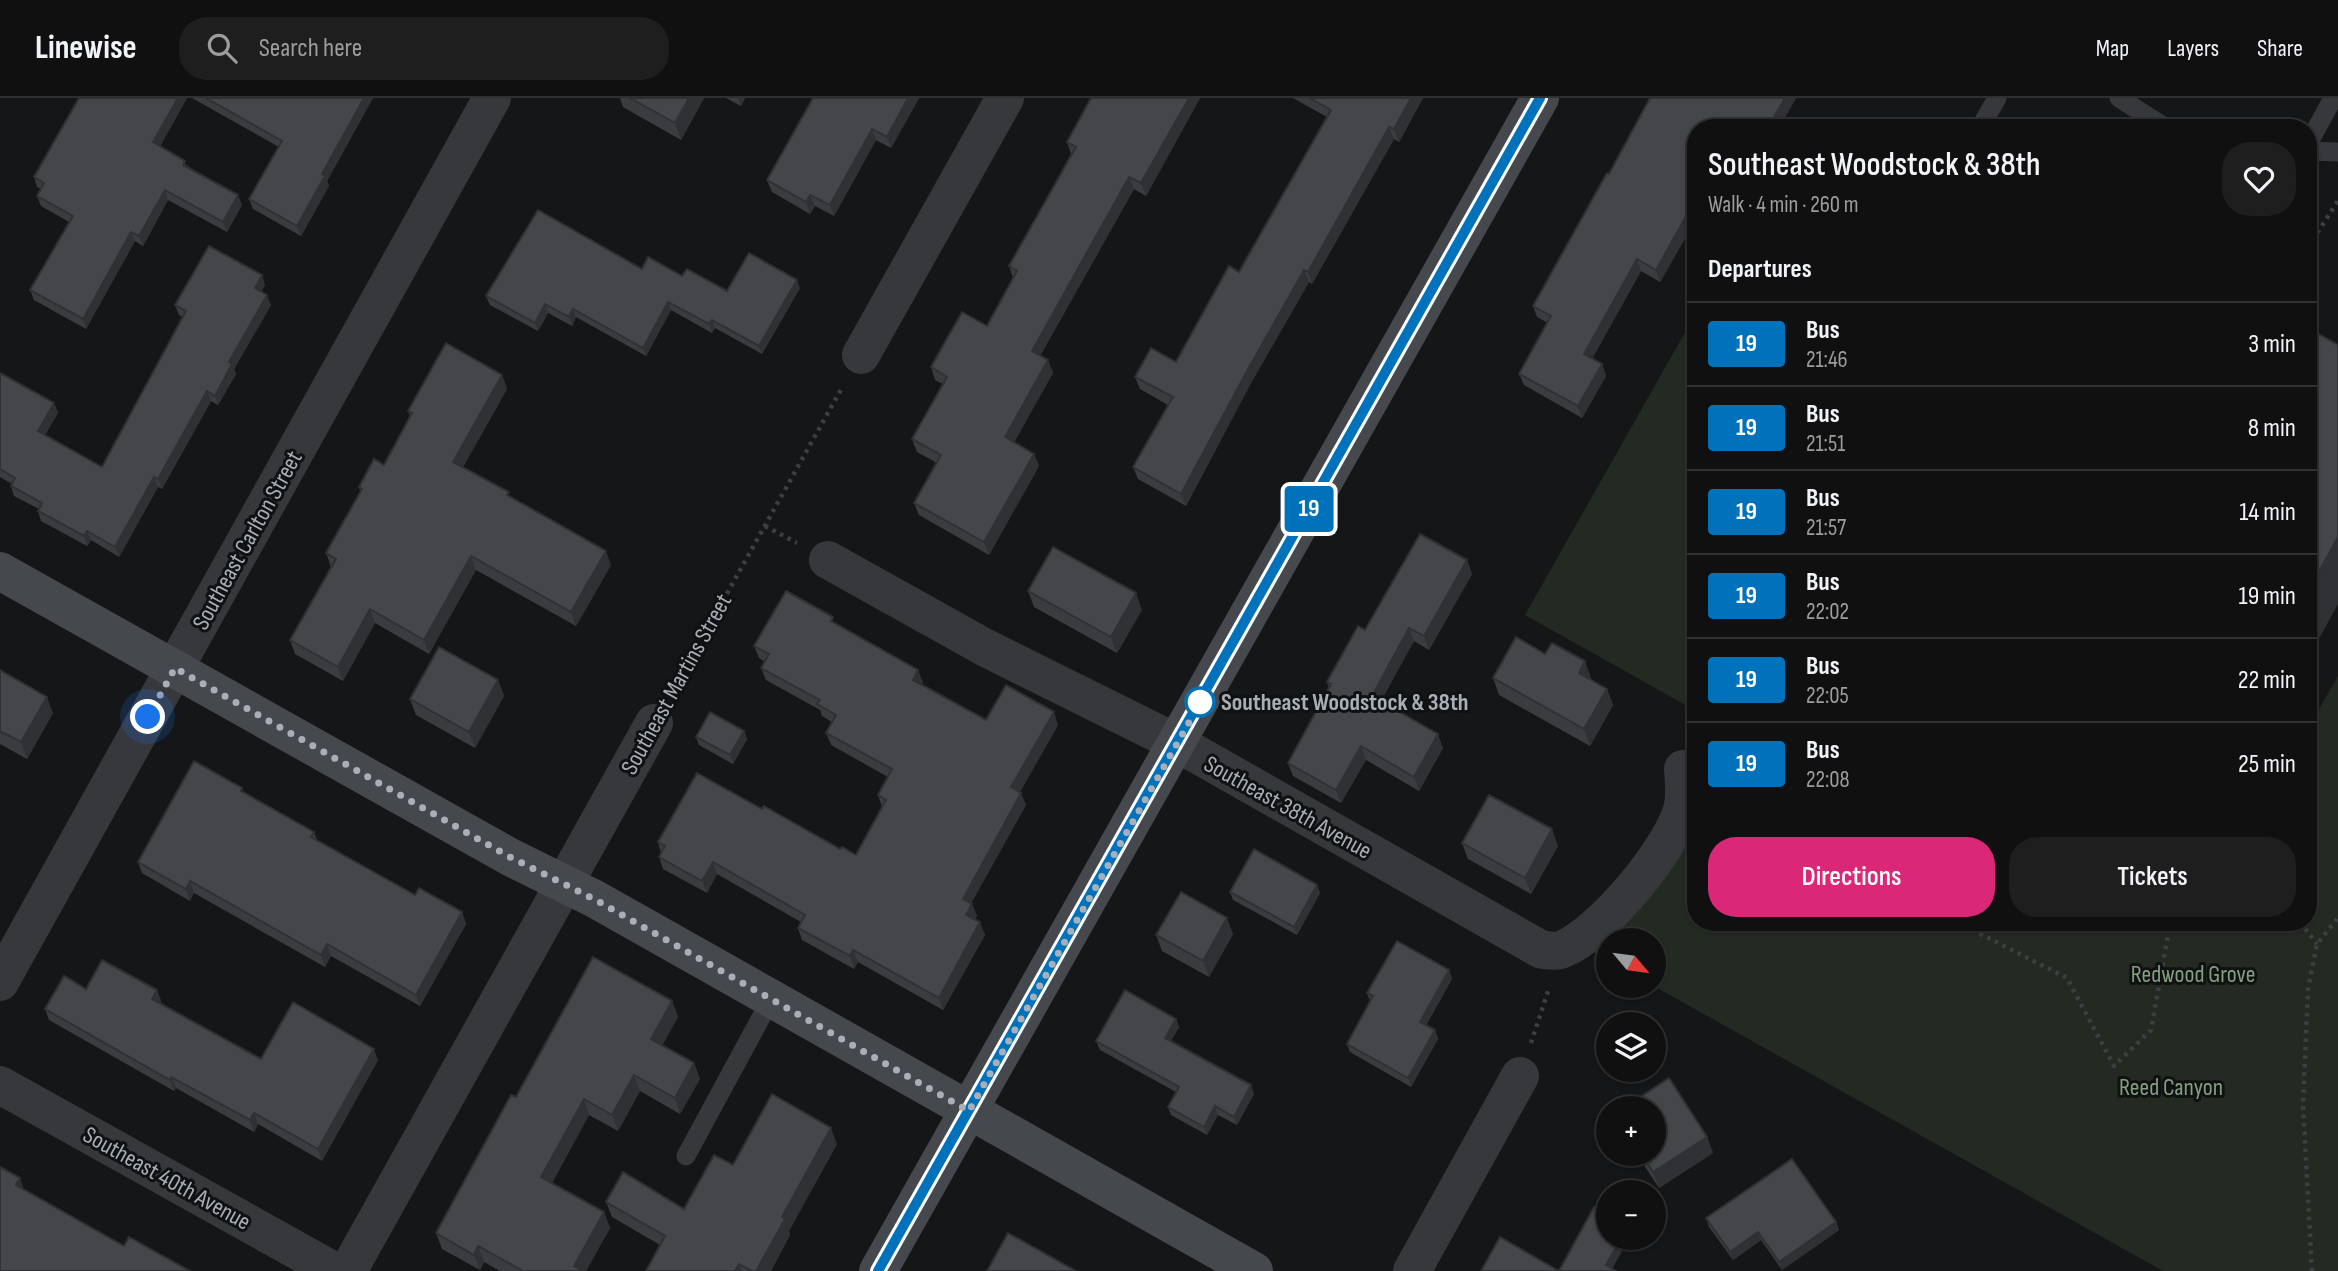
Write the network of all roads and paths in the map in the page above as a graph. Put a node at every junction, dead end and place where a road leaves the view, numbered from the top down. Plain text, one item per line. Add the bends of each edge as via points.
1 (492, 98) edge
2 (1005, 98) edge
3 (1541, 98) edge
4 (1997, 98) edge
5 (2119, 98) edge
6 (2333, 98) edge
7 (1985, 119) edge
8 (2152, 119) edge
9 (2317, 127) edge
10 (2317, 151) edge
11 (2338, 152) edge
12 (2338, 201) edge
13 (2317, 233) edge
14 (861, 355) joint
15 (828, 560) dead end
16 (0, 571) edge
17 (175, 668) junction
18 (654, 723) joint
19 (1177, 743) junction
20 (1683, 769) dead end
21 (564, 884) junction
22 (2338, 918) edge
23 (1975, 931) edge
24 (2169, 931) edge
25 (2307, 931) edge
26 (2317, 944) junction
27 (1562, 950) junction
28 (0, 982) edge
29 (771, 999) junction
30 (1520, 1076) joint
31 (0, 1085) edge
32 (969, 1111) junction
33 (686, 1156) dead end
34 (334, 1271) edge
35 (348, 1271) edge
36 (878, 1271) edge
37 (1254, 1271) edge
38 (1412, 1271) edge
39 (2312, 1271) edge

1 - 17 street, Southeast Carlton Street
2 - 14 street
3 - 19 main road
4 - 7 lane
5 - 8 lane
6 - 9 lane
10 - 11 lane
12 - 13 path
14 - 18 path, Southeast Martins Street
15 - 19 street, Southeast 38th Avenue via 984,647
16 - 17 main road
17 - 21 main road
17 - 28 street, Southeast Carlton Street
18 - 21 street, Southeast Martins Street
19 - 27 street, Southeast 38th Avenue via 1542,950
19 - 32 main road
20 - 27 street via 1683,808 1664,845 1634,889 1597,927
21 - 29 main road
21 - 35 street, Southeast Martins Street
22 - 26 path
23 - 24 path via 2067,978 2114,1066 2151,1030
25 - 26 path
26 - 39 path via 2308,988 2303,1105
27 - 30 path
29 - 32 main road
29 - 33 lane
30 - 38 street
31 - 34 street, Southeast 40th Avenue
32 - 36 main road
32 - 37 main road

